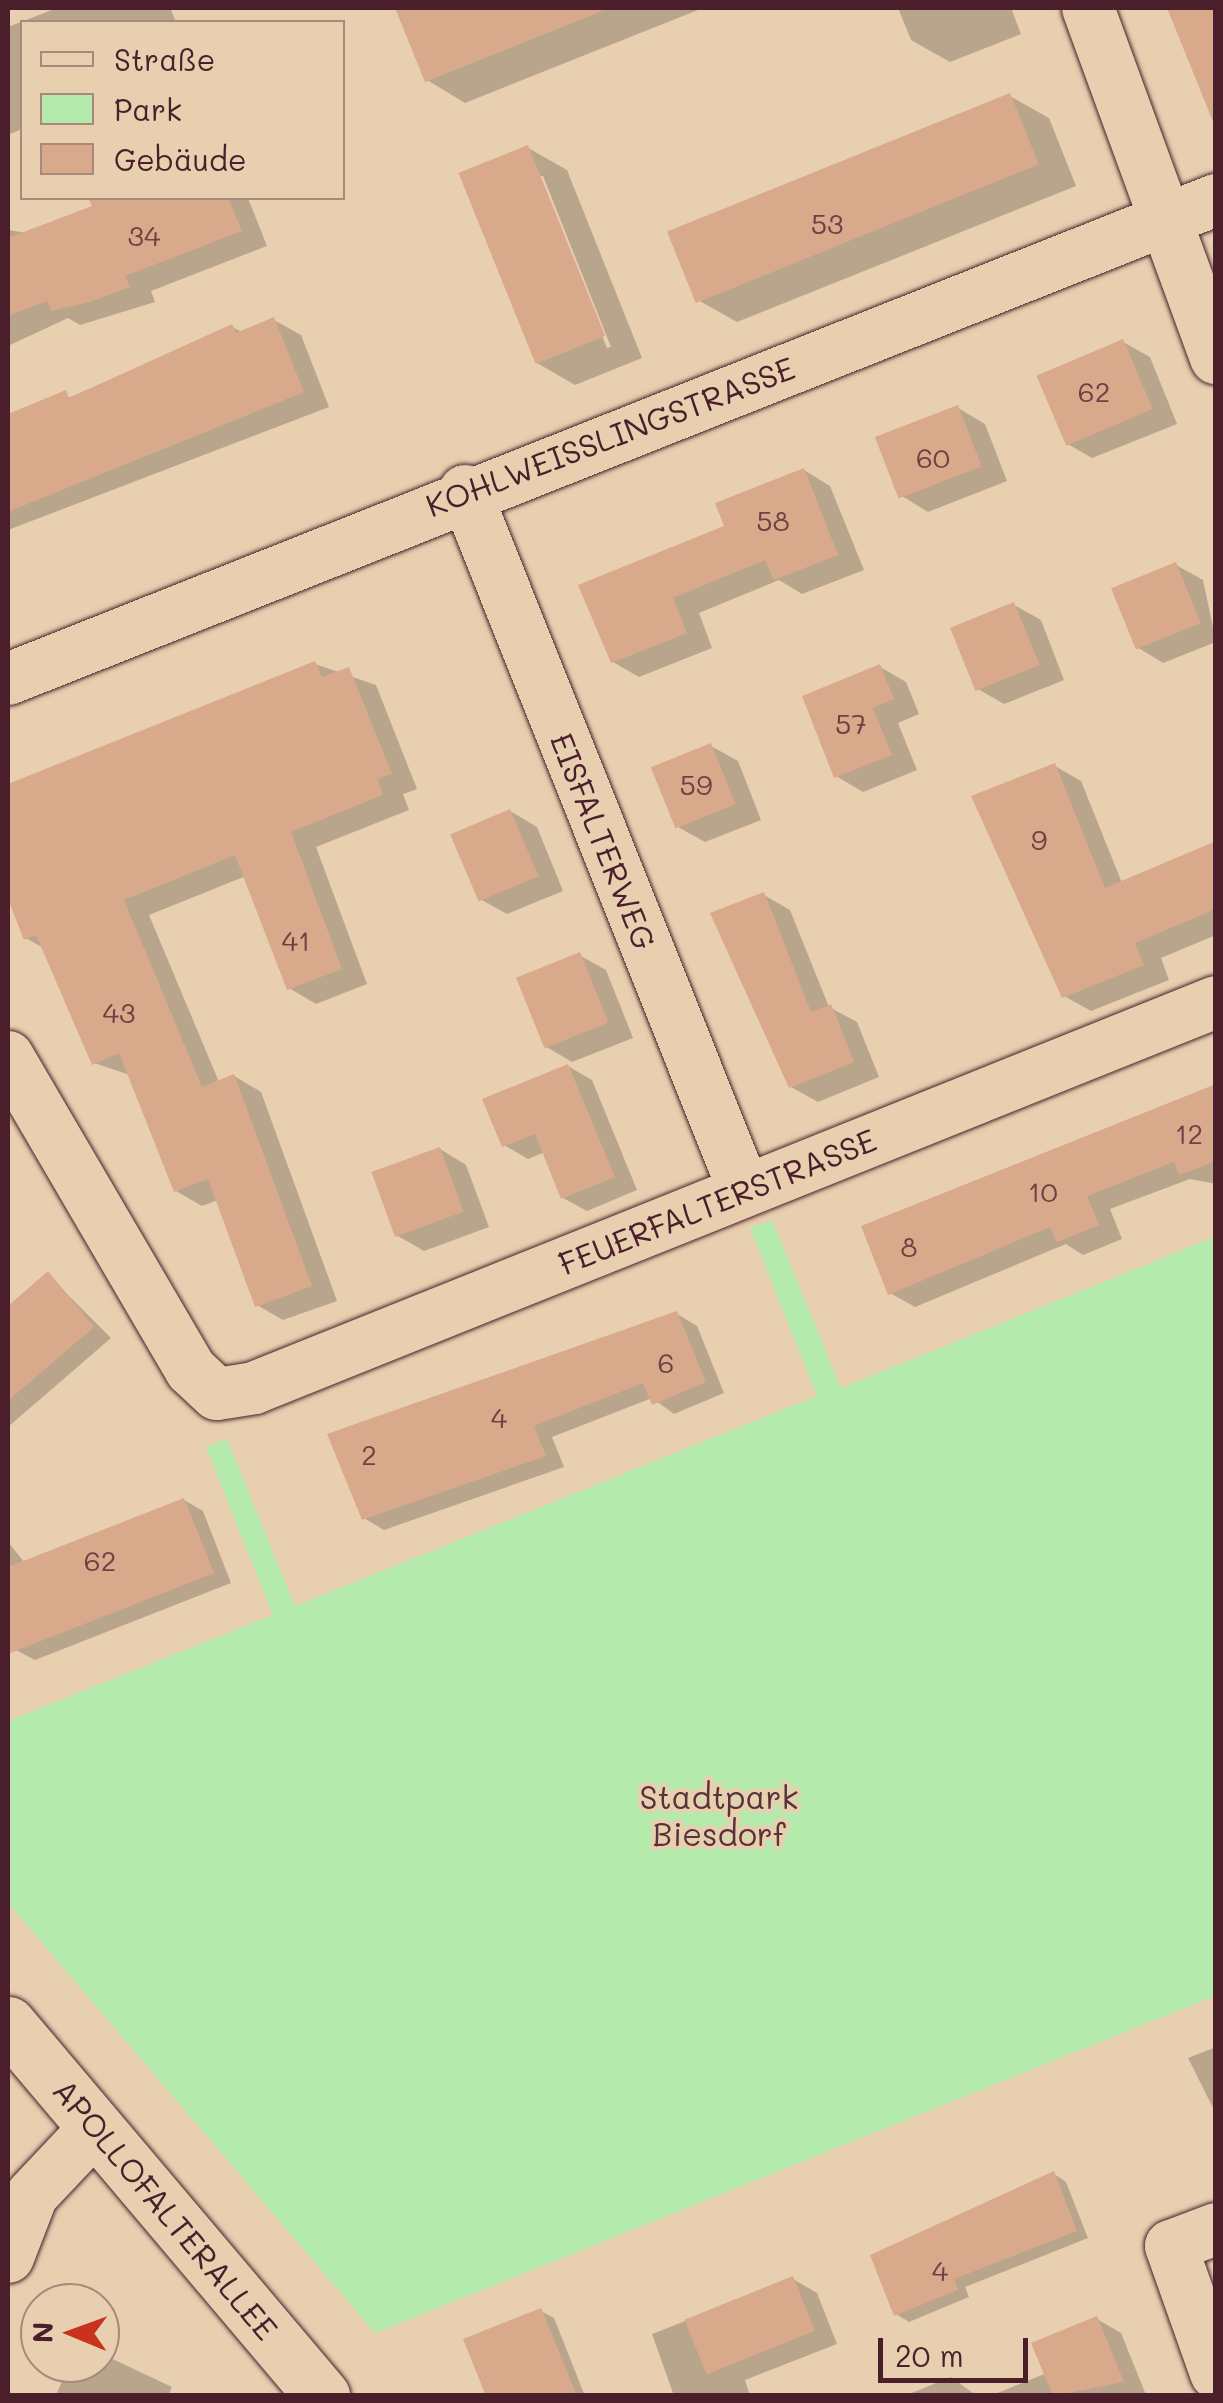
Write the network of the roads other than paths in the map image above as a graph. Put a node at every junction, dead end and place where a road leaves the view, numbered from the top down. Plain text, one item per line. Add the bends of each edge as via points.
1 (1088, 8) edge
2 (1194, 209) edge
3 (1216, 358) edge
4 (466, 491) junction
5 (8, 679) edge
6 (1216, 1002) edge
7 (8, 1058) edge
8 (744, 1190) junction
9 (8, 2024) edge
10 (96, 2127) junction
11 (1193, 2237) edge
12 (8, 2257) edge
13 (1216, 2372) edge
14 (322, 2396) edge

1 - 2 street
2 - 3 street via 1179,266
2 - 4 street, KOHLWEISSLINGSTRASSE
4 - 5 street, KOHLWEISSLINGSTRASSE
4 - 8 street, EISFALTERWEG
6 - 8 street, FEUERFALTERSTRASSE
7 - 8 street, FEUERFALTERSTRASSE via 191,1370 217,1394 254,1388
9 - 10 street, APOLLOFALTERALLEE
10 - 12 street via 32,2194
10 - 14 street, APOLLOFALTERALLEE
11 - 13 street

